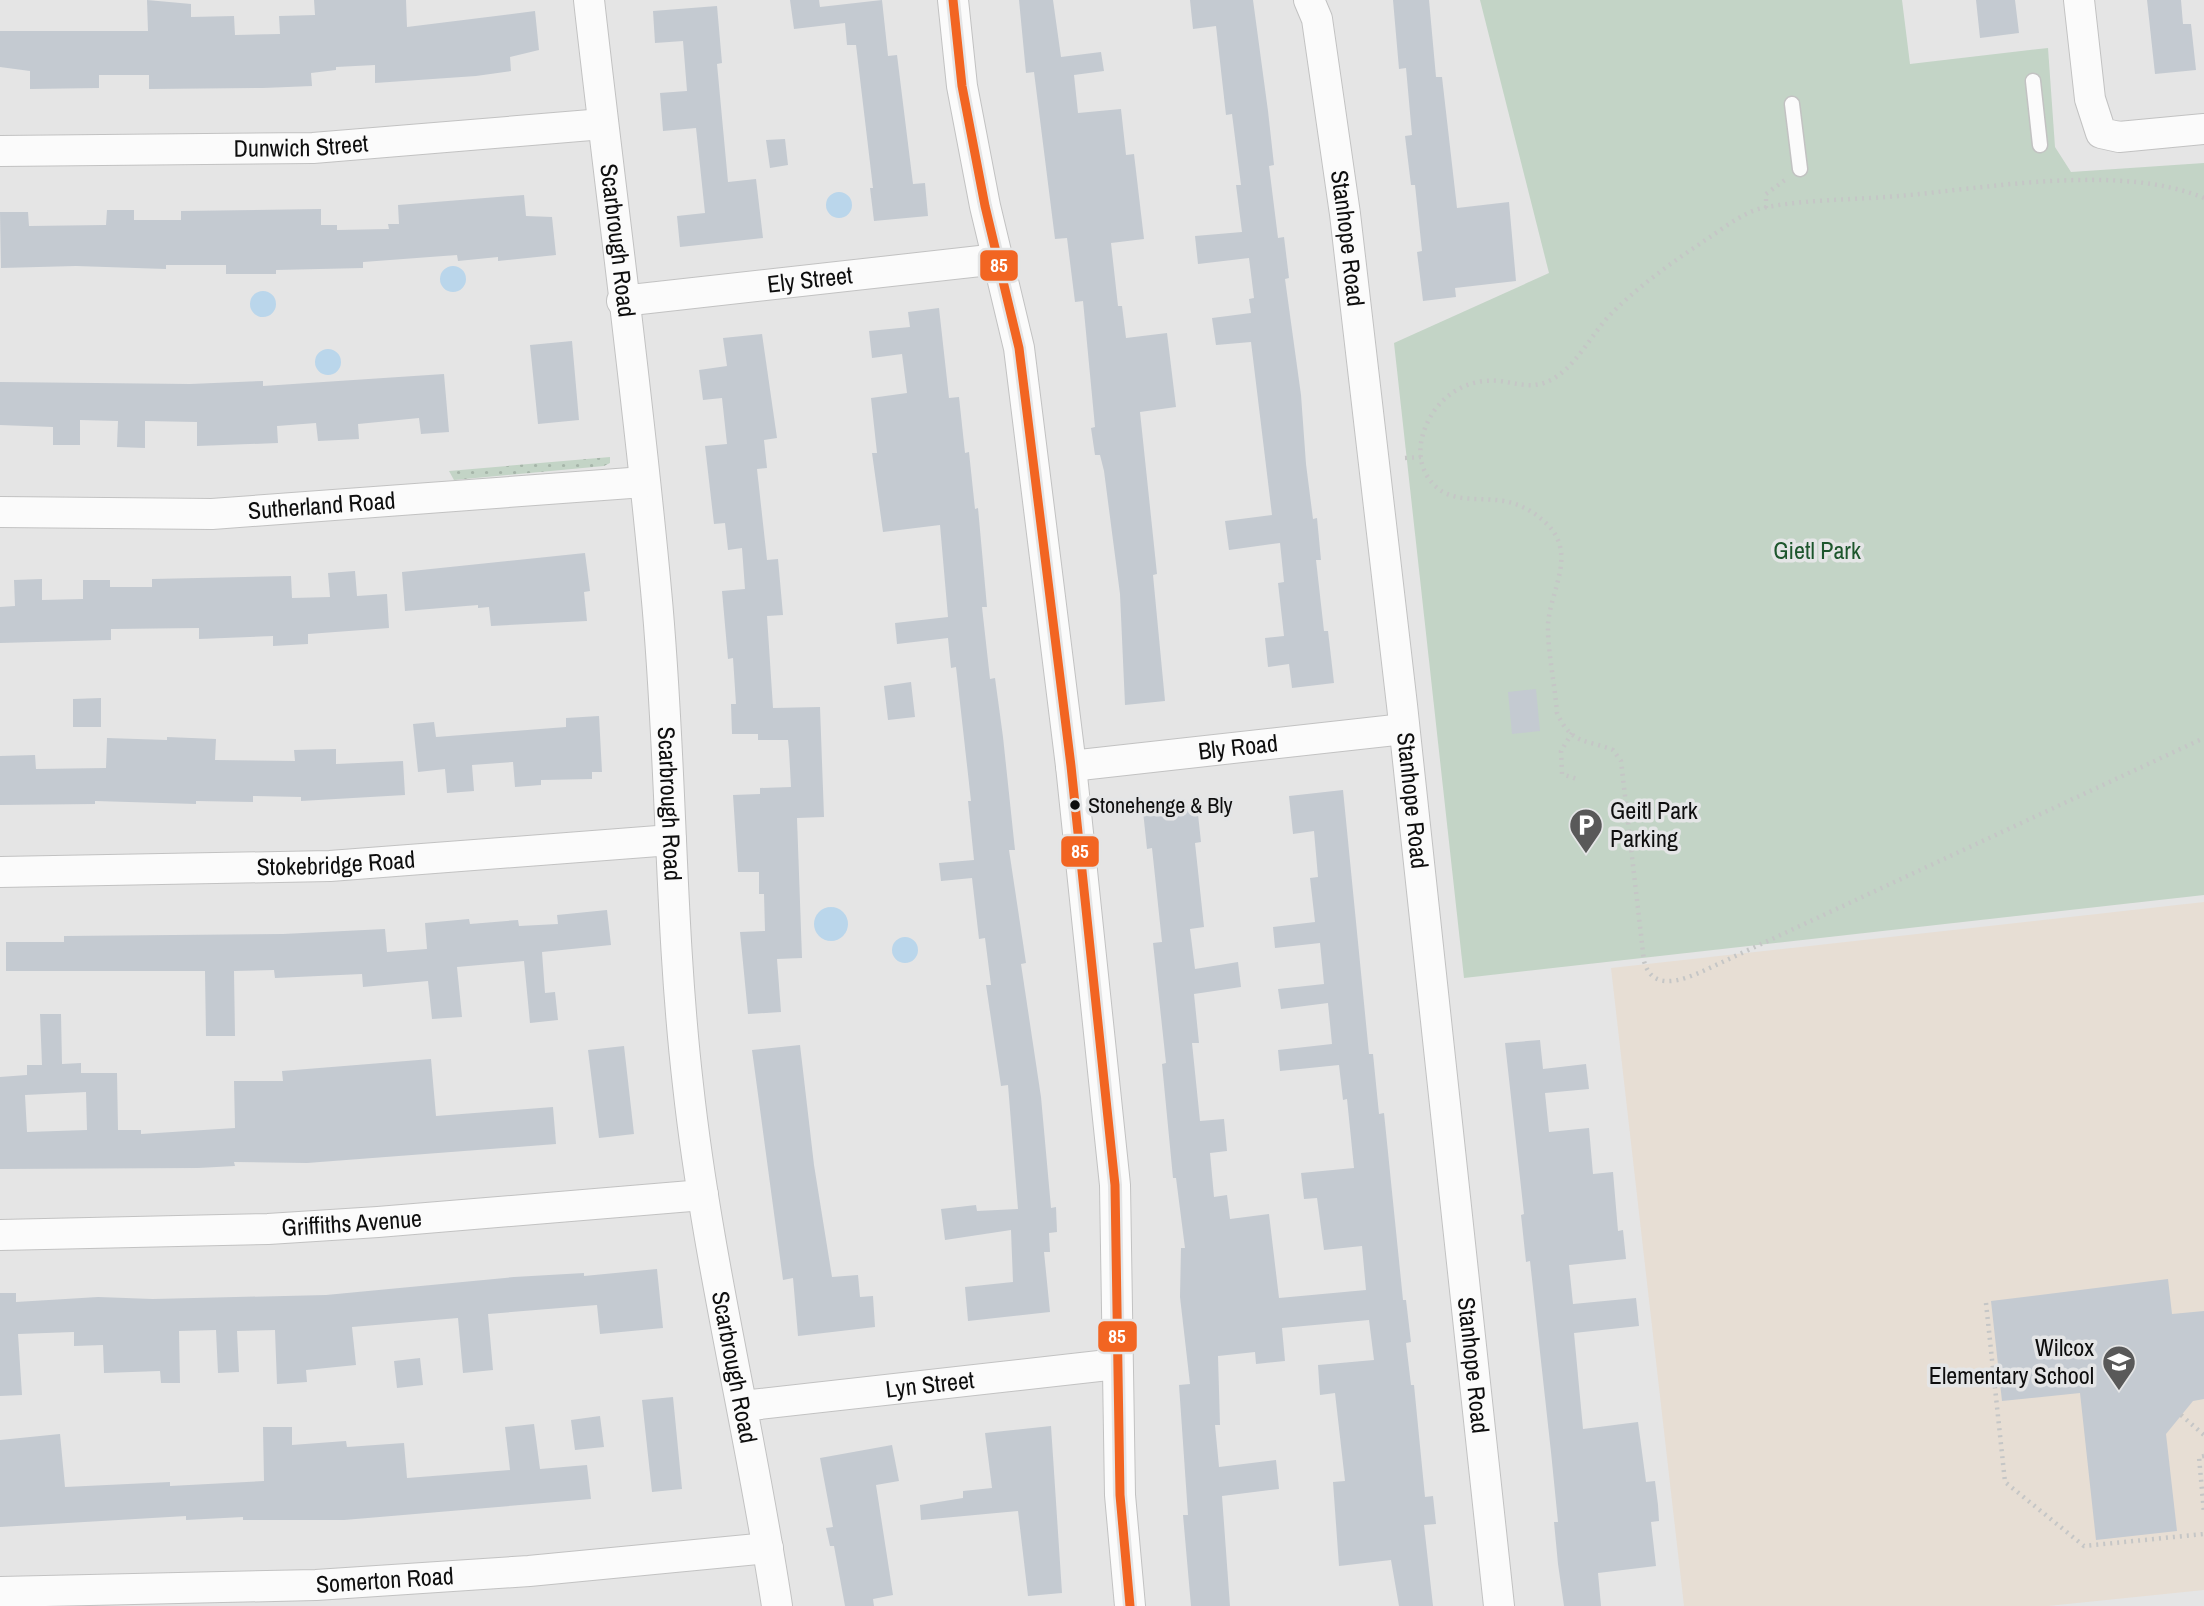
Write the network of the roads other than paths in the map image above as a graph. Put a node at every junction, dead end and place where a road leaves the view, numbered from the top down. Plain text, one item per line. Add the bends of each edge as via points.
1 (589, 0) edge
2 (953, 0) edge
3 (1309, 0) edge
4 (2078, 0) edge
5 (2033, 81) dead end
6 (1793, 104) dead end
7 (603, 124) junction
8 (2204, 129) edge
9 (2039, 145) dead end
10 (0, 151) edge
11 (1800, 169) road end
12 (998, 259) junction
13 (622, 301) junction
14 (644, 482) junction
15 (0, 512) edge
16 (1404, 729) junction
17 (1071, 766) junction
18 (671, 840) junction
19 (0, 872) edge
20 (703, 1195) junction
21 (0, 1235) edge
22 (1117, 1364) junction
23 (741, 1406) junction
24 (768, 1548) junction
25 (0, 1591) edge
26 (777, 1606) edge
27 (1130, 1606) edge
28 (1499, 1606) edge

1 - 7 street, Scarbrough Road
2 - 12 street via 962,86
3 - 16 street, Stanhope Road via 1317,19 1345,214
4 - 8 street via 2090,99 2101,134 2119,137
5 - 9 lane
6 - 11 lane
7 - 10 street, Dunwich Street via 313,148
7 - 13 street, Scarbrough Road
12 - 13 street, Ely Street
12 - 17 street via 1019,348 1031,430
13 - 14 street, Scarbrough Road
14 - 15 street, Sutherland Road via 247,512
14 - 18 street, Scarbrough Road via 663,676
16 - 17 street, Bly Road
16 - 28 street, Stanhope Road
17 - 22 street via 1115,1185
18 - 19 street, Stokebridge Road via 330,866
18 - 20 street, Scarbrough Road via 688,1085
20 - 21 street, Griffiths Avenue via 365,1223
20 - 23 street, Scarbrough Road
22 - 23 street, Lyn Street
22 - 27 street via 1120,1495
23 - 24 street, Scarbrough Road
24 - 25 street, Somerton Road via 316,1585
24 - 26 street, Scarbrough Road

